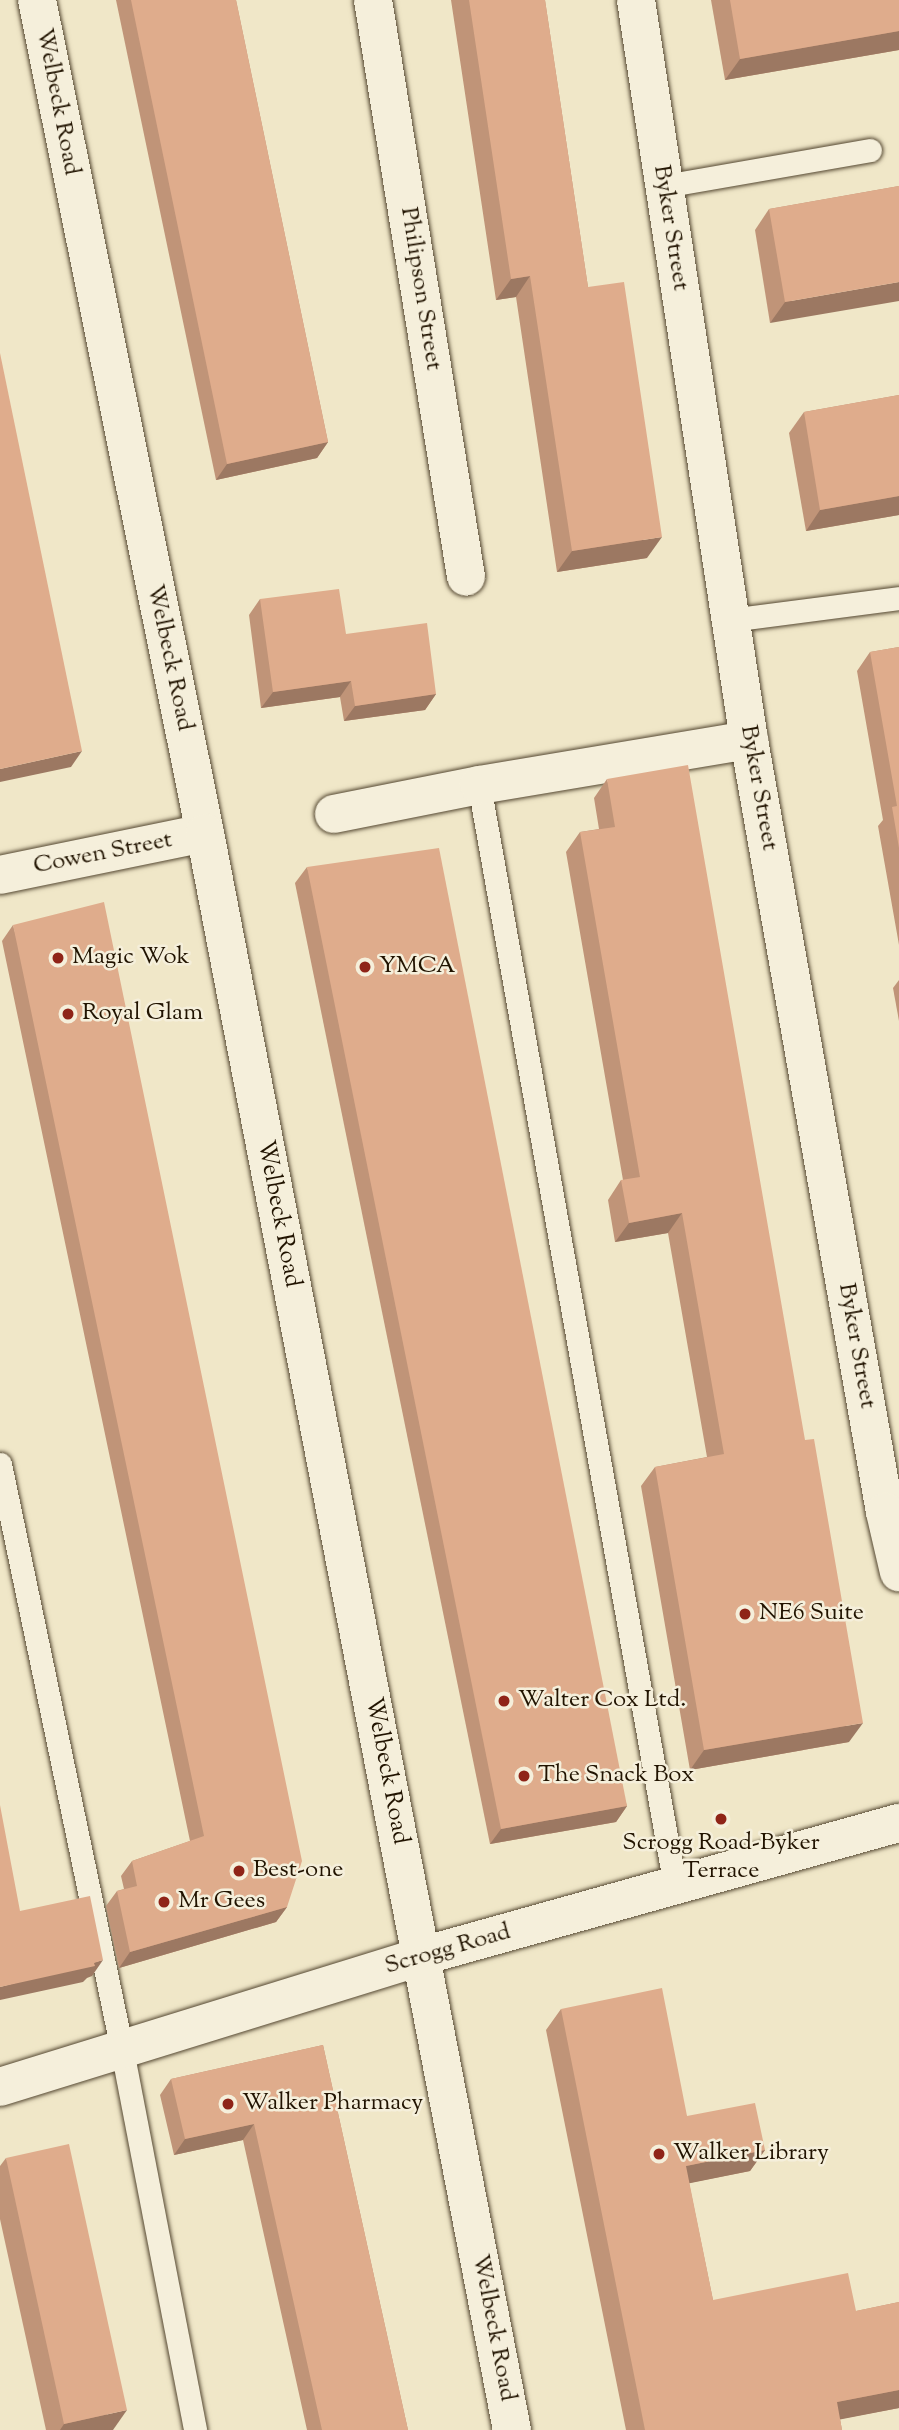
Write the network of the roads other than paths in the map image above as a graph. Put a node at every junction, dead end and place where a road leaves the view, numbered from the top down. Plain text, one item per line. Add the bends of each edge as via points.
1 (37, 0) edge
2 (373, 0) edge
3 (636, 0) edge
4 (870, 150) dead end
5 (664, 186) junction
6 (466, 577) dead end
7 (899, 598) edge
8 (730, 620) junction
9 (749, 740) junction
10 (479, 785) junction
11 (334, 814) dead end
12 (205, 833) junction
13 (0, 875) edge
14 (0, 1464) edge
15 (892, 1510) edge
16 (899, 1572) edge
17 (899, 1823) edge
18 (675, 1885) junction
19 (422, 1956) junction
20 (122, 2050) junction
21 (0, 2087) edge
22 (195, 2430) edge
23 (512, 2430) edge

1 - 12 street, Welbeck Road
2 - 6 street, Philipson Street
3 - 5 street, Byker Street
4 - 5 lane
5 - 8 street, Byker Street
7 - 8 lane
8 - 9 street, Byker Street
9 - 10 street
9 - 15 street, Byker Street
10 - 11 street
10 - 18 lane
12 - 13 street, Cowen Street
12 - 19 street, Welbeck Road
14 - 20 lane
15 - 16 street, Byker Street
17 - 18 street, Scrogg Road
18 - 19 street, Scrogg Road
19 - 20 street, Scrogg Road
19 - 23 street, Welbeck Road
20 - 21 street, Scrogg Road
20 - 22 lane

